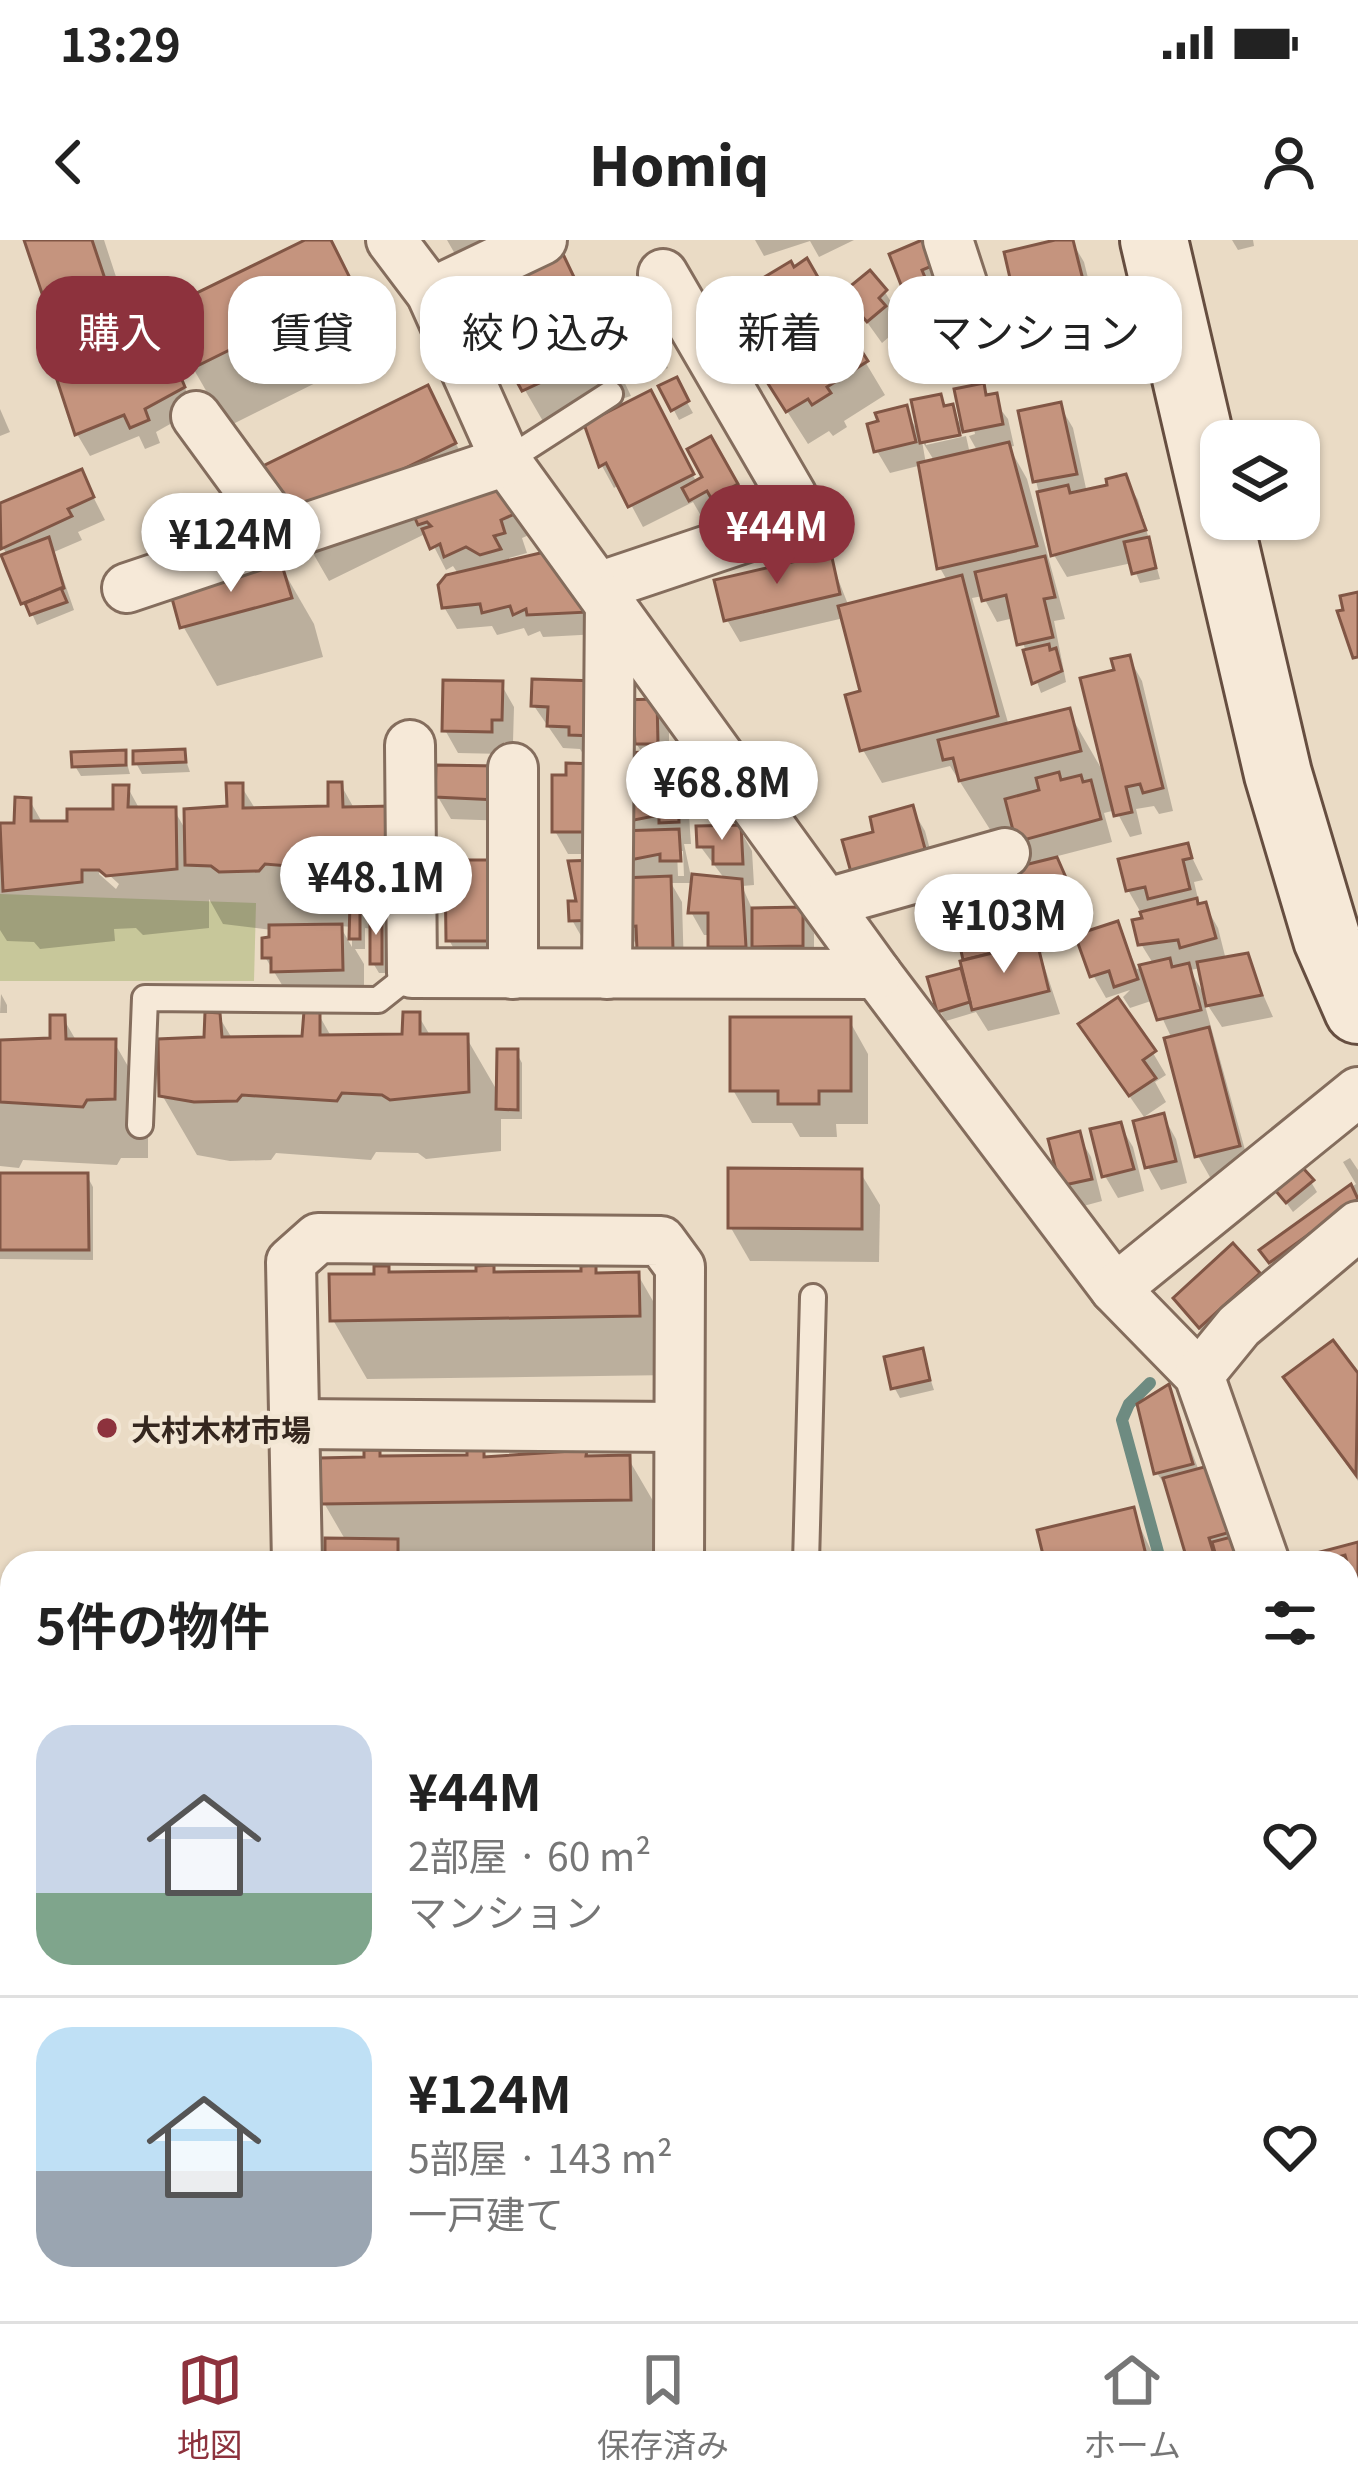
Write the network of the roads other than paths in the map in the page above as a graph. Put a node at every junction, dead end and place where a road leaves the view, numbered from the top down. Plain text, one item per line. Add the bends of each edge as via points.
1 (391, 240) edge
2 (542, 240) edge
3 (1154, 240) edge
4 (663, 274) dead end
5 (465, 276) edge
6 (420, 278) edge
7 (472, 384) edge
8 (610, 394) dead end
9 (196, 416) dead end
10 (506, 461) junction
11 (283, 535) junction
12 (127, 587) dead end
13 (605, 593) junction
14 (410, 745) dead end
15 (513, 769) dead end
16 (1005, 853) dead end
17 (826, 903) junction
18 (412, 973) junction
19 (513, 974) junction
20 (607, 974) junction
21 (877, 974) junction
22 (1358, 1010) edge
23 (1358, 1092) edge
24 (140, 1125) dead end
25 (1358, 1226) edge
26 (1115, 1289) junction
27 (813, 1297) dead end
28 (1199, 1376) junction
29 (295, 1424) junction
30 (679, 1427) junction
31 (298, 1551) edge
32 (679, 1551) edge
33 (806, 1551) edge
34 (1261, 1551) edge

1 - 6 street
2 - 5 street
3 - 22 street via 1278,774 1327,939
4 - 13 street via 792,496 753,535
7 - 10 street
8 - 10 lane
9 - 11 street
10 - 11 street
10 - 13 street
11 - 12 street
13 - 17 street
13 - 20 street
14 - 18 street
15 - 19 street
16 - 17 street
17 - 21 street
18 - 19 street
18 - 24 lane via 378,1000 145,998
19 - 20 street
20 - 21 street
21 - 26 street
23 - 26 street
25 - 28 street via 1239,1326
26 - 28 street
27 - 33 lane
28 - 34 street
29 - 30 street
29 - 30 street via 291,1262 318,1238 661,1240 680,1267
29 - 31 street
30 - 32 street

